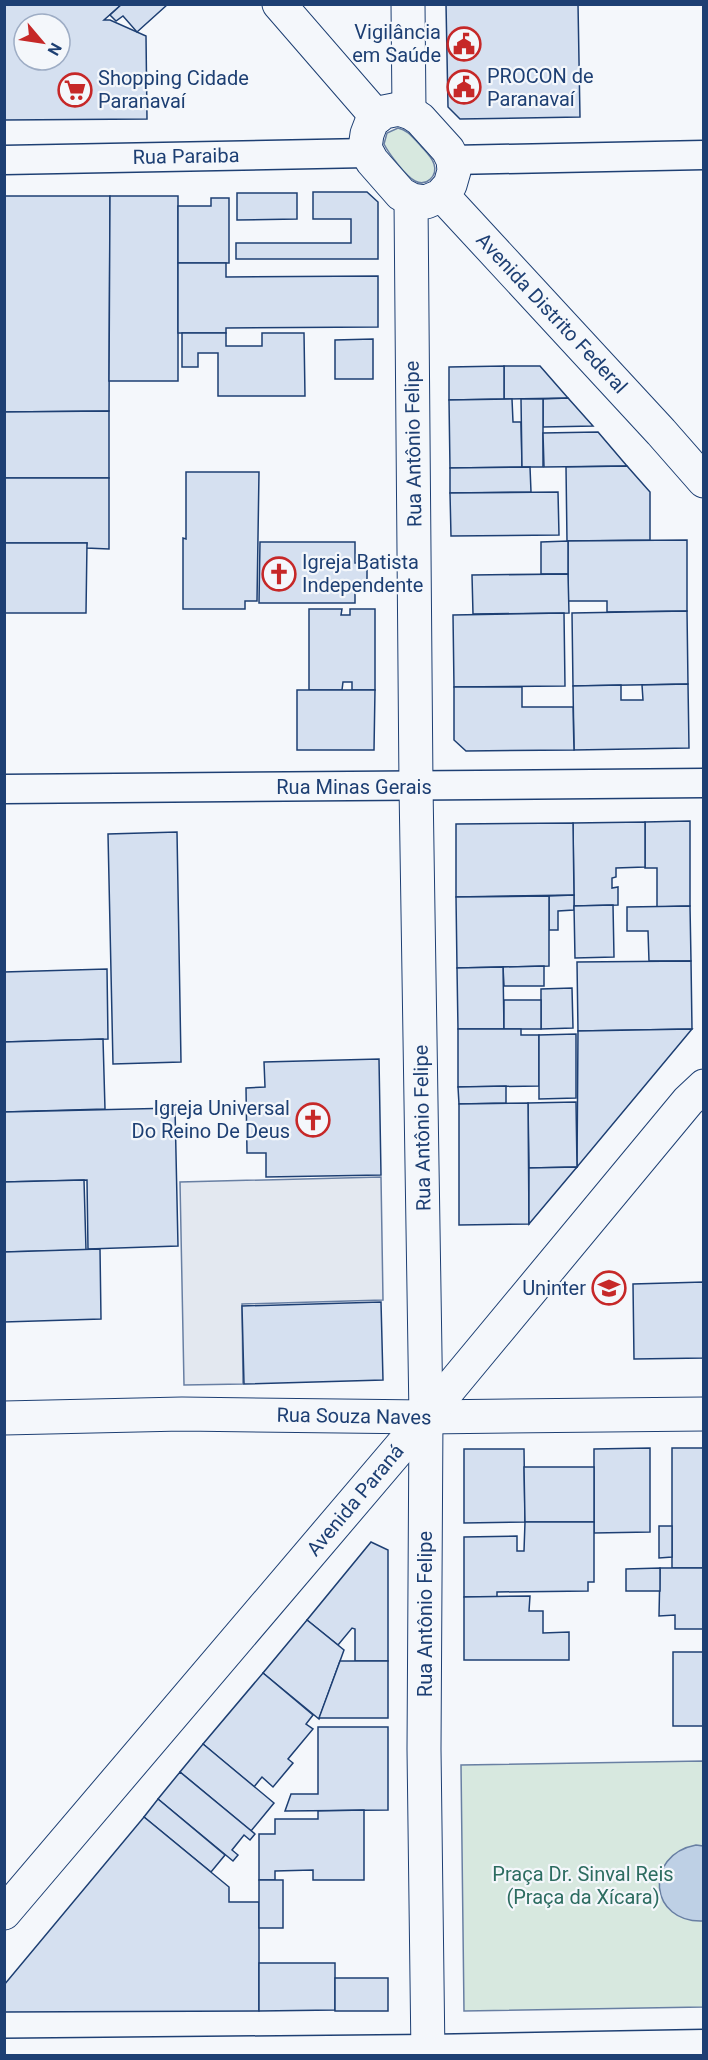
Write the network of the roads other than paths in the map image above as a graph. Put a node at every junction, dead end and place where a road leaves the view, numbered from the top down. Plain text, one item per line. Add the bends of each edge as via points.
1 (279, 4) edge
2 (408, 4) edge
3 (409, 112) junction
4 (377, 117) junction
5 (367, 153) junction
6 (704, 155) edge
7 (4, 160) edge
8 (452, 160) junction
9 (426, 197) junction
10 (661, 432) junction
11 (704, 449) edge
12 (704, 480) edge
13 (704, 783) edge
14 (416, 786) junction
15 (4, 789) edge
16 (704, 1086) edge
17 (704, 1414) edge
18 (426, 1417) junction
19 (4, 1418) edge
20 (4, 1913) edge
21 (704, 2044) edge
22 (428, 2052) edge
23 (4, 2053) edge

1 - 4 street
2 - 3 street
3 - 4 street via 399,109
3 - 8 street via 448,150
4 - 5 street via 367,134
5 - 7 street, Rua Paraiba
5 - 9 street via 401,194
6 - 8 street
8 - 9 street via 450,185
9 - 10 street, Avenida Distrito Federal
9 - 14 street, Rua Antônio Felipe
10 - 11 street, Avenida Distrito Federal
10 - 12 street, Avenida Distrito Federal
13 - 14 street, Rua Minas Gerais
14 - 15 street, Rua Minas Gerais
14 - 18 street, Rua Antônio Felipe
16 - 18 street, Avenida Paraná
17 - 18 street, Rua Souza Naves
18 - 19 street, Rua Souza Naves via 182,1414
18 - 20 street, Avenida Paraná
18 - 22 street, Rua Antônio Felipe via 424,1749
21 - 22 street
22 - 23 street

